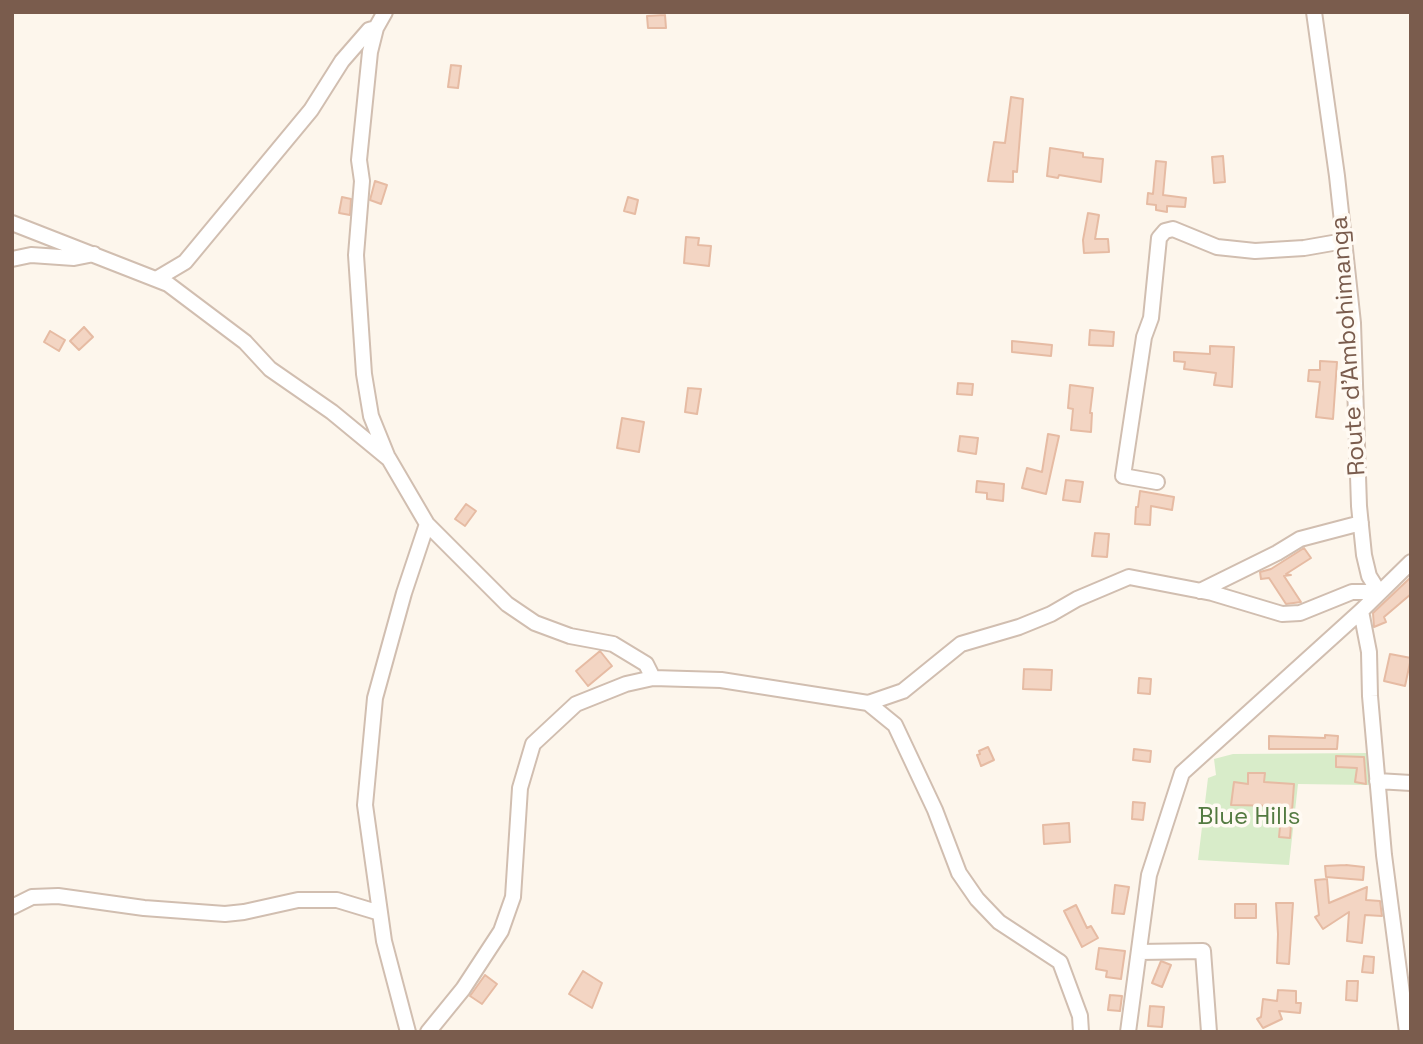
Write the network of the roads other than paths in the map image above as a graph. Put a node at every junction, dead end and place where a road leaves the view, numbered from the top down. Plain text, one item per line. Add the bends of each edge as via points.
1 (385, 12) edge
2 (1314, 12) edge
3 (376, 28) junction
4 (12, 223) edge
5 (1344, 241) junction
6 (94, 254) junction
7 (12, 260) edge
8 (158, 278) junction
9 (389, 459) junction
10 (1157, 482) dead end
11 (1361, 523) junction
12 (427, 524) junction
13 (1411, 562) edge
14 (1200, 591) junction
15 (1379, 592) junction
16 (1360, 611) junction
17 (653, 678) junction
18 (868, 703) junction
19 (1377, 780) junction
20 (1411, 783) edge
21 (12, 907) edge
22 (380, 913) junction
23 (1139, 952) junction
24 (408, 1032) edge
25 (428, 1032) edge
26 (1081, 1032) edge
27 (1128, 1032) edge
28 (1209, 1032) edge
29 (1407, 1032) edge

1 - 3 street
2 - 5 street, Route d'Ambohimanga
3 - 8 street via 342,61 311,110 185,262
3 - 9 street via 359,160 362,181 356,255 364,374 372,416
4 - 6 street
5 - 10 street via 1255,251 1217,247 1165,230 1159,238 1151,318 1144,337 1123,476
5 - 11 street, Route d'Ambohimanga via 1353,323
6 - 7 street via 74,258 31,255
6 - 8 street
8 - 9 street
9 - 12 street
11 - 14 street via 1300,538
11 - 15 street, Route d'Ambohimanga via 1369,576
12 - 17 street via 507,604 535,623 613,644 646,664
12 - 22 street via 374,698 365,805
13 - 15 street
14 - 15 street via 1282,614 1300,613 1352,592
14 - 18 street via 1129,577 1019,627 961,645 903,691
15 - 16 street
16 - 19 street via 1369,652
16 - 23 street via 1182,773 1149,875
17 - 18 street via 721,680
17 - 25 street via 576,704 533,744 520,788 513,897 501,931
18 - 26 street via 895,725 959,873 977,899 999,922 1060,962 1080,1016
19 - 20 street
19 - 29 street
21 - 22 street via 32,897 58,896 225,914 298,900 337,900
22 - 24 street
23 - 27 street
23 - 28 street via 1203,951

